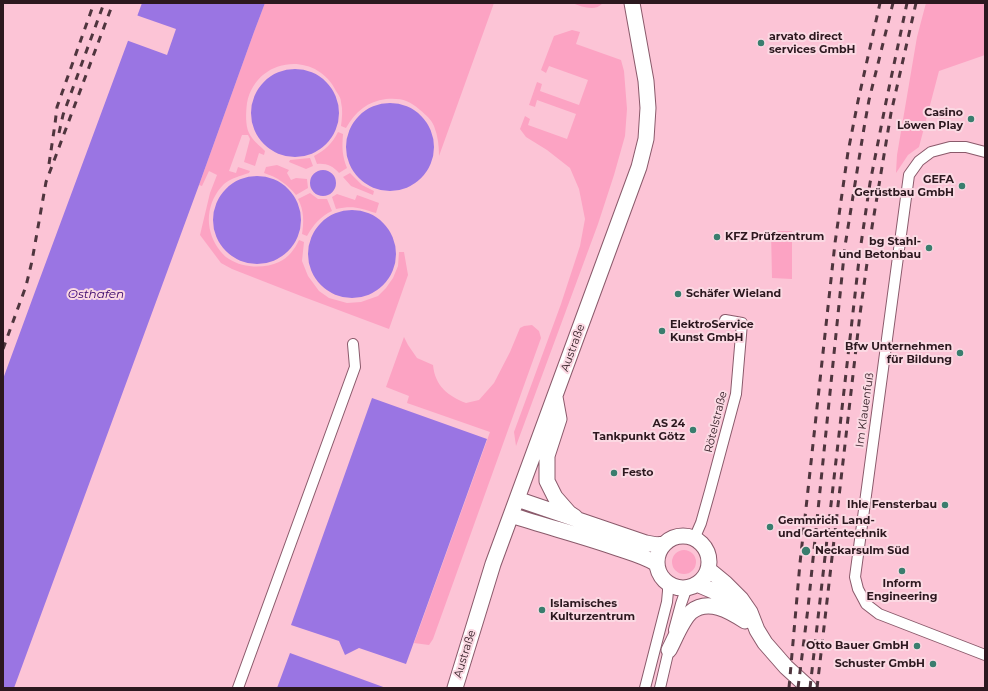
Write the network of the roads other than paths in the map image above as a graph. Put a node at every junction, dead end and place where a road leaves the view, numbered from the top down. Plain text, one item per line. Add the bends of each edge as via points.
1 (632, 3) edge
2 (985, 152) edge
3 (726, 320) dead end
4 (353, 344) dead end
5 (555, 397) junction
6 (517, 499) junction
7 (511, 515) junction
8 (580, 520) junction
9 (694, 539) junction
10 (664, 544) junction
11 (657, 564) junction
12 (708, 569) junction
13 (668, 583) junction
14 (692, 585) junction
15 (751, 626) junction
16 (669, 650) junction
17 (985, 655) edge
18 (238, 688) edge
19 (455, 688) edge
20 (645, 688) edge
21 (660, 688) edge
22 (809, 688) edge

1 - 5 main road, Austraße via 646,81 646,139 639,167
2 - 17 street, Im Klauenfuß via 966,147 950,147 931,152 909,175 854,577 866,604 880,614
3 - 9 street, Rötelstraße via 742,323 736,394 701,523
4 - 18 street via 355,367
5 - 6 main road, Austraße
5 - 8 main road via 559,419 547,456 547,481 555,497 569,513
6 - 7 main road, Austraße
6 - 8 main road
7 - 11 main road via 599,541
7 - 19 main road, Austraße via 493,564
8 - 10 main road via 646,543
9 - 10 main road via 675,538
9 - 12 main road via 708,555
10 - 11 main road
11 - 13 main road via 660,574
12 - 14 main road via 702,580
12 - 15 main road via 741,599 750,612
13 - 14 main road via 680,588
13 - 20 street via 667,602
14 - 15 main road via 718,593
14 - 16 street via 681,604
15 - 16 main road via 726,610 714,606 699,608 691,612 685,620
15 - 22 main road via 786,667
16 - 21 street

